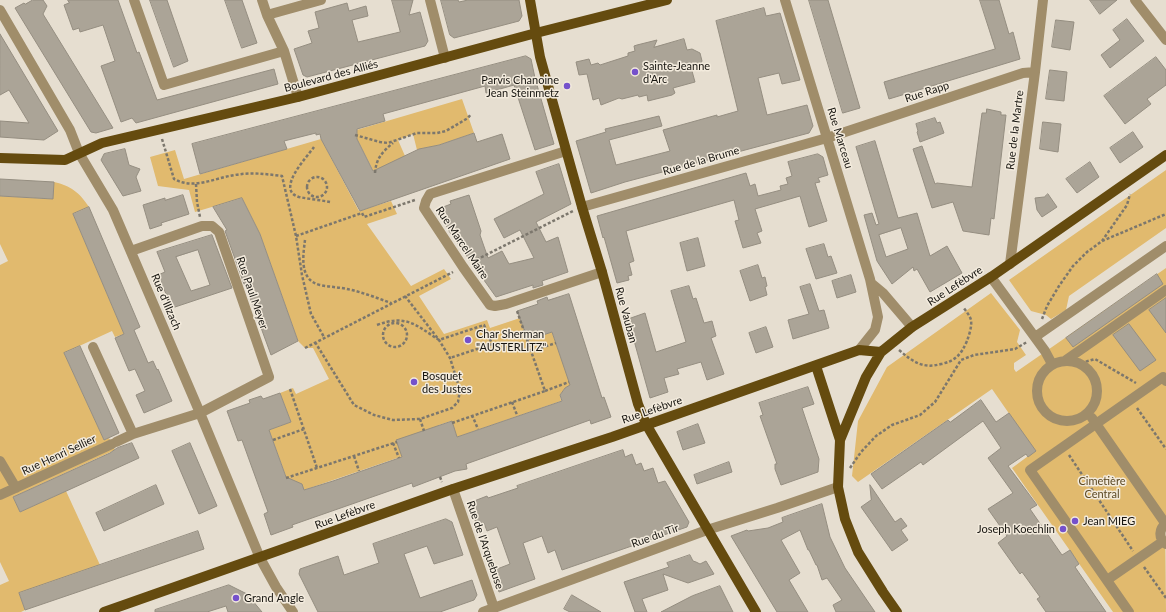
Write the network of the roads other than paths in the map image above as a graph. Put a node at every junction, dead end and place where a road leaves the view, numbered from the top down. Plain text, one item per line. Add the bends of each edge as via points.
1 (134, 0) edge
2 (262, 0) edge
3 (321, 0) edge
4 (430, 0) edge
5 (530, 0) edge
6 (667, 0) edge
7 (785, 0) edge
8 (1043, 0) edge
9 (1135, 0) edge
10 (0, 10) edge
11 (267, 15) junction
12 (536, 33) junction
13 (1166, 40) edge
14 (284, 51) junction
15 (445, 58) junction
16 (1035, 72) junction
17 (298, 97) junction
18 (827, 138) junction
19 (566, 150) junction
20 (79, 153) junction
21 (1166, 155) edge
22 (0, 158) edge
23 (582, 207) junction
24 (1166, 246) edge
25 (131, 251) junction
26 (1010, 264) junction
27 (602, 272) junction
28 (991, 277) junction
29 (871, 284) junction
30 (1166, 290) edge
31 (912, 327) junction
32 (1035, 337) junction
33 (93, 347) dead end
34 (859, 350) junction
35 (881, 352) junction
36 (1066, 360) junction
37 (1052, 364) junction
38 (816, 366) junction
39 (1166, 381) edge
40 (200, 413) junction
41 (1088, 414) junction
42 (646, 424) junction
43 (1096, 424) junction
44 (133, 434) junction
45 (840, 440) junction
46 (0, 461) edge
47 (838, 487) junction
48 (16, 488) junction
49 (453, 489) junction
50 (0, 495) edge
51 (1165, 523) edge
52 (707, 530) junction
53 (1164, 543) edge
54 (260, 558) junction
55 (1107, 580) junction
56 (494, 608) junction
57 (104, 612) edge
58 (293, 612) edge
59 (482, 612) edge
60 (756, 612) edge
61 (897, 612) edge
62 (1129, 612) edge

1 - 14 street via 164,85
2 - 11 street
3 - 11 street
4 - 15 street
5 - 12 main road, Rue Vauban
6 - 12 main road, Boulevard des Alliés
7 - 18 street, Rue Marceau
8 - 16 street, Rue de la Martre
9 - 13 street
10 - 20 street, Rue d'Illzach via 70,130
11 - 14 street
12 - 15 main road, Boulevard des Alliés
12 - 19 main road, Rue Vauban via 540,57
14 - 17 street
15 - 17 main road, Boulevard des Alliés
16 - 18 street, Rue Rapp via 1023,73
16 - 26 street, Rue de la Martre
17 - 20 main road, Boulevard des Alliés via 102,143
18 - 23 street, Rue de la Brume
18 - 29 street, Rue Marceau
19 - 23 main road, Rue Vauban
19 - 27 street, Rue Marcel Maire via 430,194 424,208 490,304 500,306
20 - 22 main road, Boulevard des Alliés via 65,160
20 - 25 street, Rue d'Illzach via 113,210
21 - 26 main road, Rue Lefèbvre
23 - 27 main road, Rue Vauban
24 - 32 street
25 - 40 street, Rue d'Illzach
25 - 40 street, Rue Paul Meyer via 202,226 212,226 219,232 269,377
26 - 28 main road, Rue Lefèbvre
27 - 42 main road, Rue Vauban via 638,404
28 - 31 main road, Rue Lefèbvre
28 - 32 street
29 - 31 street via 883,293
29 - 34 street, Rue Marceau via 878,317 875,330
30 - 36 street
31 - 35 main road, Rue Lefèbvre
32 - 37 street
33 - 44 street
34 - 35 main road, Rue Lefèbvre
34 - 38 main road, Rue Lefèbvre
35 - 45 main road via 866,377
36 - 37 street
36 - 41 street via 1081,364 1092,373 1097,387 1096,402
37 - 41 street via 1040,376 1036,393 1042,409 1057,420 1073,421
38 - 42 main road, Rue Lefèbvre
38 - 45 main road
39 - 43 street via 1163,377
40 - 44 street, Rue Henri Sellier
40 - 54 street, Rue d'Illzach
41 - 43 street
42 - 49 main road, Rue Lefèbvre
42 - 52 main road, Rue Vauban
43 - 51 street
43 - 55 street via 1030,470
44 - 48 street, Rue Henri Sellier
45 - 47 main road
46 - 48 street, Rue Henri Sellier
47 - 52 street, Rue du Tir
47 - 61 main road via 845,519 858,552
48 - 50 street, Rue Henri Sellier
49 - 54 main road, Rue Lefèbvre
49 - 56 street, Rue de l'Arquebuse
51 - 53 street via 1160,535
52 - 56 street, Rue du Tir
52 - 60 main road, Rue Vauban
53 - 55 street
54 - 57 main road, Rue Lefèbvre
54 - 58 street, Rue d'Illzach
55 - 62 street
56 - 59 street, Rue du Tir

